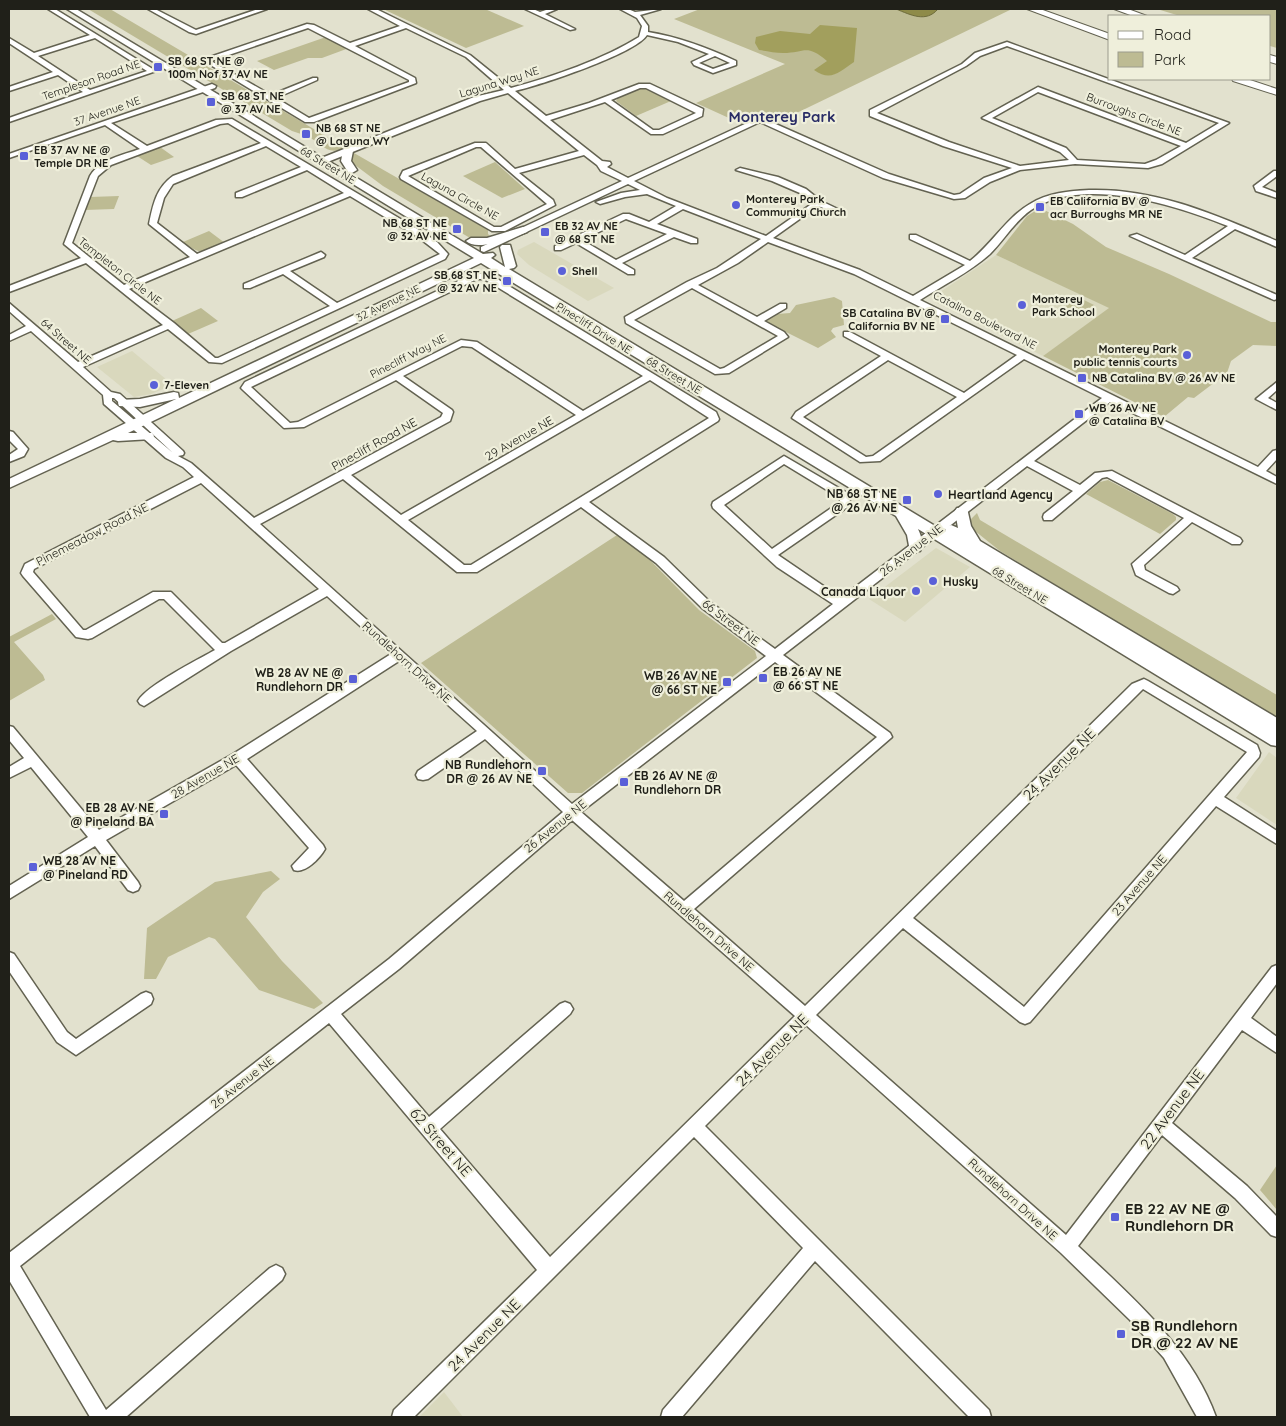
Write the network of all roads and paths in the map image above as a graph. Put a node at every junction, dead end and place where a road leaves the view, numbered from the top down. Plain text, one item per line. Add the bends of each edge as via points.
1 (51, 9) edge
2 (71, 9) edge
3 (84, 9) edge
4 (151, 9) edge
5 (264, 9) edge
6 (371, 9) edge
7 (528, 9) edge
8 (554, 9) edge
9 (623, 9) edge
10 (658, 9) edge
11 (1032, 9) edge
12 (1119, 9) edge
13 (540, 14) junction
14 (636, 14) junction
15 (1139, 15) edge
16 (404, 25) junction
17 (572, 29) dead end
18 (645, 33) junction
19 (1108, 35) edge
20 (95, 36) junction
21 (9, 40) edge
22 (349, 44) junction
23 (715, 54) junction
24 (32, 56) junction
25 (58, 73) junction
26 (186, 79) junction
27 (315, 79) dead end
28 (1240, 80) edge
29 (208, 88) junction
30 (9, 89) edge
31 (510, 90) junction
32 (1277, 92) edge
33 (89, 93) junction
34 (187, 95) junction
35 (271, 98) junction
36 (607, 100) junction
37 (545, 119) junction
38 (9, 120) edge
39 (764, 120) junction
40 (106, 123) junction
41 (268, 143) junction
42 (1187, 146) junction
43 (146, 149) junction
44 (348, 151) junction
45 (585, 152) junction
46 (9, 156) edge
47 (327, 159) junction
48 (1075, 162) junction
49 (600, 163) junction
50 (666, 164) junction
51 (308, 167) junction
52 (1019, 168) junction
53 (352, 170) junction
54 (740, 170) dead end
55 (514, 172) junction
56 (622, 172) junction
57 (1277, 173) edge
58 (635, 182) junction
59 (648, 192) junction
60 (351, 193) junction
61 (239, 195) dead end
62 (1277, 196) edge
63 (672, 201) junction
64 (600, 202) junction
65 (818, 203) junction
66 (684, 207) junction
67 (840, 212) dead end
68 (653, 226) junction
69 (1238, 228) junction
70 (524, 230) junction
71 (673, 234) junction
72 (1134, 236) dead end
73 (447, 237) junction
74 (913, 237) dead end
75 (766, 239) junction
76 (577, 240) junction
77 (694, 241) dead end
78 (471, 242) junction
79 (1277, 244) edge
80 (506, 248) junction
81 (558, 248) dead end
82 (483, 254) junction
83 (321, 255) dead end
84 (196, 258) junction
85 (1186, 258) junction
86 (87, 259) junction
87 (616, 262) junction
88 (1195, 262) junction
89 (970, 264) junction
90 (510, 266) junction
91 (455, 267) junction
92 (496, 267) junction
93 (284, 270) junction
94 (631, 272) dead end
95 (690, 284) junction
96 (247, 286) dead end
97 (124, 288) junction
98 (9, 289) edge
99 (1274, 297) dead end
100 (915, 299) junction
101 (9, 306) edge
102 (336, 306) junction
103 (784, 306) dead end
104 (757, 321) junction
105 (170, 325) junction
106 (32, 328) junction
107 (847, 334) dead end
108 (9, 338) edge
109 (1024, 355) junction
110 (888, 356) junction
111 (77, 366) junction
112 (396, 376) junction
113 (650, 377) junction
114 (1277, 385) edge
115 (246, 388) joint
116 (108, 394) junction
117 (174, 396) junction
118 (964, 397) junction
119 (1110, 397) junction
120 (124, 403) junction
121 (1277, 407) edge
122 (583, 415) junction
123 (135, 419) junction
124 (9, 434) edge
125 (147, 436) junction
126 (94, 444) junction
127 (1277, 453) edge
128 (9, 459) edge
129 (1030, 459) junction
130 (187, 466) junction
131 (1259, 472) junction
132 (9, 474) edge
133 (344, 474) junction
134 (1275, 476) edge
135 (200, 478) junction
136 (9, 484) edge
137 (1084, 487) junction
138 (582, 502) junction
139 (899, 510) junction
140 (962, 511) junction
141 (1048, 517) dead end
142 (1191, 517) junction
143 (400, 520) junction
144 (253, 523) junction
145 (939, 529) junction
146 (1236, 541) dead end
147 (976, 544) junction
148 (915, 547) junction
149 (771, 555) junction
150 (327, 590) junction
151 (1173, 590) dead end
152 (841, 604) junction
153 (227, 648) junction
154 (399, 655) junction
155 (775, 655) junction
156 (1144, 684) joint
157 (144, 701) dead end
158 (1277, 726) edge
159 (9, 731) edge
160 (486, 732) junction
161 (1277, 740) edge
162 (238, 758) junction
163 (31, 760) junction
164 (9, 773) edge
165 (423, 775) dead end
166 (1215, 798) junction
167 (572, 812) junction
168 (97, 838) junction
169 (1277, 838) edge
170 (299, 866) dead end
171 (133, 886) dead end
172 (9, 893) edge
173 (684, 910) junction
174 (904, 920) junction
175 (9, 959) edge
176 (1277, 972) edge
177 (146, 999) dead end
178 (565, 1009) dead end
179 (331, 1014) junction
180 (806, 1016) junction
181 (1240, 1019) junction
182 (1277, 1046) edge
183 (1161, 1124) junction
184 (695, 1127) junction
185 (430, 1128) junction
186 (1277, 1229) edge
187 (1067, 1248) junction
188 (814, 1249) junction
189 (9, 1264) edge
190 (550, 1270) junction
191 (276, 1274) dead end
192 (100, 1417) edge
193 (112, 1417) edge
194 (401, 1417) edge
195 (670, 1417) edge
196 (982, 1417) edge
197 (1207, 1417) edge

1 - 20 street, Templeson Road NE
2 - 26 main road, 68 Street NE
3 - 29 main road, 68 Street NE
4 - 5 street via 196,32
6 - 16 street, Catalina Boulevard NE
7 - 13 street
8 - 13 street
9 - 14 street
10 - 14 street
11 - 19 highway
12 - 15 highway
13 - 17 street
14 - 18 street via 645,26
16 - 22 street
16 - 31 street, Catalina Boulevard NE via 468,56
18 - 23 street via 685,41
18 - 31 street, Laguna Way NE via 626,48 541,82
20 - 24 street
20 - 33 street, Templeson Road NE via 153,71
21 - 24 street
22 - 35 street via 307,26 207,61
22 - 35 street via 413,79 412,82 314,120 308,120
23 - 23 street via 734,64 713,71 695,62
24 - 25 street
25 - 30 street
25 - 33 street
26 - 29 main road, 68 Street NE
26 - 34 main road via 190,88
27 - 35 street
28 - 32 highway
29 - 34 street, 37 Avenue NE
29 - 47 main road, 68 Street NE
31 - 37 street, Catalina Boulevard NE
31 - 44 street, Laguna Way NE via 477,99
33 - 38 street, Templeson Road NE
34 - 40 street, 37 Avenue NE
36 - 36 street via 639,86 647,86 700,111 700,114 660,132 651,132
36 - 37 street
37 - 45 street, Catalina Boulevard NE
39 - 50 street, 32 Avenue NE
39 - 52 street via 886,176 954,198 987,180
39 - 58 street, 32 Avenue NE
40 - 43 street
40 - 46 street, 37 Avenue NE
41 - 43 street, Templeton Circle NE via 229,121
41 - 51 street, Templeton Circle NE
41 - 84 street via 176,178 165,186 153,224
42 - 48 street, Burroughs Circle NE via 1160,162 1145,166
42 - 48 street, Burroughs Circle NE via 1038,90 986,118 1063,150
42 - 52 street via 1225,123 1007,44 976,56 874,110 873,114 946,144
43 - 86 street, Templeton Circle NE via 108,163 94,176 68,244
44 - 47 street, Laguna Way NE
44 - 53 main road via 346,160
45 - 49 street, Catalina Boulevard NE
45 - 55 street
47 - 53 main road, 68 Street NE
47 - 73 main road, 68 Street NE
48 - 52 street
49 - 56 street, Catalina Boulevard NE
49 - 58 street, Catalina Boulevard NE via 604,169
50 - 56 street
50 - 58 street, 32 Avenue NE
51 - 60 street, Templeton Circle NE
51 - 61 street
53 - 78 main road, 68 Street NE
54 - 65 street via 775,179 803,191
55 - 55 street, Laguna Circle NE via 483,145 476,145 404,176 492,229 502,229 551,205
56 - 58 street, Catalina Boulevard NE
57 - 62 street via 1258,186
58 - 59 street, Catalina Boulevard NE
58 - 63 street, Catalina Boulevard NE via 671,197
58 - 64 street, 32 Avenue NE
58 - 70 street, 32 Avenue NE
59 - 63 street, Catalina Boulevard NE
59 - 64 street
60 - 84 street
60 - 102 street, Templeton Circle NE via 434,244 444,254
63 - 66 street, Catalina Boulevard NE
64 - 80 street, 32 Avenue NE
65 - 67 street
65 - 75 street via 790,219
66 - 68 street
66 - 75 street, Catalina Boulevard NE
68 - 71 street
68 - 76 street via 626,216
69 - 79 street
69 - 85 street
69 - 88 street
69 - 89 street via 1191,208 1142,195 1094,191 1069,194 1026,209 988,251
70 - 78 main road via 488,241
70 - 82 street, 32 Avenue NE
71 - 77 street
71 - 87 street
72 - 85 street
73 - 82 main road, 68 Street NE
73 - 91 main road via 460,255
74 - 89 street
75 - 95 street
75 - 100 street, Catalina Boulevard NE via 857,272
76 - 81 street
76 - 87 street
78 - 82 main road, 68 Street NE
80 - 82 street, 32 Avenue NE
80 - 90 main road
82 - 90 main road, 68 Street NE
82 - 91 main road, 32 Avenue NE
82 - 92 main road, 68 Street NE
83 - 93 street
84 - 97 street
85 - 88 street
86 - 97 street, Templeton Circle NE
86 - 98 street
87 - 94 street
88 - 99 street
89 - 100 street
90 - 145 main road, 68 Street NE
91 - 92 main road
91 - 117 main road, 32 Avenue NE
91 - 123 main road, 32 Avenue NE
92 - 139 main road, 68 Street NE
93 - 96 street
93 - 102 street
95 - 104 street
95 - 104 street via 630,316 629,321 718,372 726,371 782,337
97 - 105 street, Templeton Circle NE
100 - 109 street, Catalina Boulevard NE
101 - 106 street, 64 Street NE
102 - 105 street, Templeton Circle NE via 219,361 212,360
103 - 104 street
105 - 111 street
106 - 108 street
106 - 111 street, 64 Street NE
107 - 110 street
109 - 118 street
109 - 119 street, Catalina Boulevard NE
110 - 118 street
110 - 118 street via 800,414 798,420 868,460 876,459
111 - 116 street, 64 Street NE
112 - 115 street, Pinecliff Way NE via 300,425 288,426
112 - 122 street, Pinecliff Way NE via 461,343 474,344
112 - 133 street, Pinecliff Road NE via 448,412 446,418
113 - 115 street, Pinecliff Drive NE via 482,275 462,281 248,384
113 - 122 street, 29 Avenue NE
113 - 138 street, Pinecliff Drive NE via 714,418
114 - 121 street via 1261,399
116 - 120 street, 64 Street NE via 117,396
116 - 123 street, 64 Street NE via 107,402
117 - 120 main road
117 - 123 main road, 32 Avenue NE
119 - 129 street, 26 Avenue NE
119 - 131 street, Catalina Boulevard NE
120 - 123 street, 64 Street NE
122 - 143 street, 29 Avenue NE
123 - 125 street, Rundlehorn Drive NE
123 - 126 main road, 32 Avenue NE
123 - 130 street, Rundlehorn Drive NE via 180,453
123 - 132 main road, 32 Avenue NE
124 - 128 street via 23,449
125 - 126 main road via 118,437
125 - 130 street, Rundlehorn Drive NE
126 - 136 main road, 32 Avenue NE
127 - 131 street
129 - 137 street
129 - 140 street, 26 Avenue NE
130 - 135 street, Rundlehorn Drive NE
131 - 134 street, Catalina Boulevard NE
133 - 143 street, Pinecliff Drive NE
133 - 144 street, Pinecliff Road NE
135 - 144 street, Rundlehorn Drive NE
135 - 153 street, Pinemeadow Road NE via 29,567 27,573 80,634 88,635 157,595 167,595 219,647
137 - 141 street
137 - 142 street via 1100,474 1108,473
138 - 143 street, Pinecliff Drive NE via 473,569 461,569
138 - 155 street, 66 Street NE via 660,560 706,605
139 - 145 main road, 68 Street NE
139 - 148 main road via 914,535
140 - 145 street, 26 Avenue NE
140 - 147 main road via 964,526
142 - 146 street
142 - 151 street via 1138,564 1140,572
144 - 150 street, Rundlehorn Drive NE
145 - 147 main road, 68 Street NE
145 - 148 street, 26 Avenue NE
145 - 161 main road, 68 Street NE
147 - 158 main road, 68 Street NE
148 - 152 street, 26 Avenue NE
149 - 149 street via 717,505 784,459 845,496 845,504
149 - 152 street
150 - 153 street
150 - 154 street, Rundlehorn Drive NE
152 - 155 street, 26 Avenue NE
153 - 157 street
154 - 160 street, Rundlehorn Drive NE
154 - 162 street, 28 Avenue NE
155 - 167 street, 26 Avenue NE
155 - 173 street, 66 Street NE via 886,737
156 - 166 street, 23 Avenue NE via 1252,749 1254,753
156 - 174 street, 24 Avenue NE via 1136,687
159 - 163 street
160 - 165 street
160 - 167 street, Rundlehorn Drive NE
162 - 168 street, 28 Avenue NE
162 - 170 street via 318,849
163 - 164 street
163 - 168 street
166 - 169 street
166 - 174 street, 23 Avenue NE via 1025,1018
167 - 173 street, Rundlehorn Drive NE
167 - 179 street, 26 Avenue NE
168 - 171 street
168 - 172 street, 28 Avenue NE
173 - 180 street, Rundlehorn Drive NE
174 - 180 street, 24 Avenue NE
175 - 177 street via 62,1037 76,1048
176 - 181 street, 22 Avenue NE
178 - 185 street
179 - 185 street, 62 Street NE
179 - 189 street, 26 Avenue NE
180 - 184 street, 24 Avenue NE
180 - 187 street, Rundlehorn Drive NE
181 - 182 street
181 - 183 street, 22 Avenue NE
183 - 186 street via 1241,1192
183 - 187 street, 22 Avenue NE
184 - 188 street
184 - 190 street, 24 Avenue NE
185 - 190 street, 62 Street NE
187 - 197 street, Rundlehorn Drive NE via 1136,1314 1170,1352 1194,1389
188 - 195 street
188 - 196 street
189 - 192 street
190 - 194 street, 24 Avenue NE
191 - 193 street

